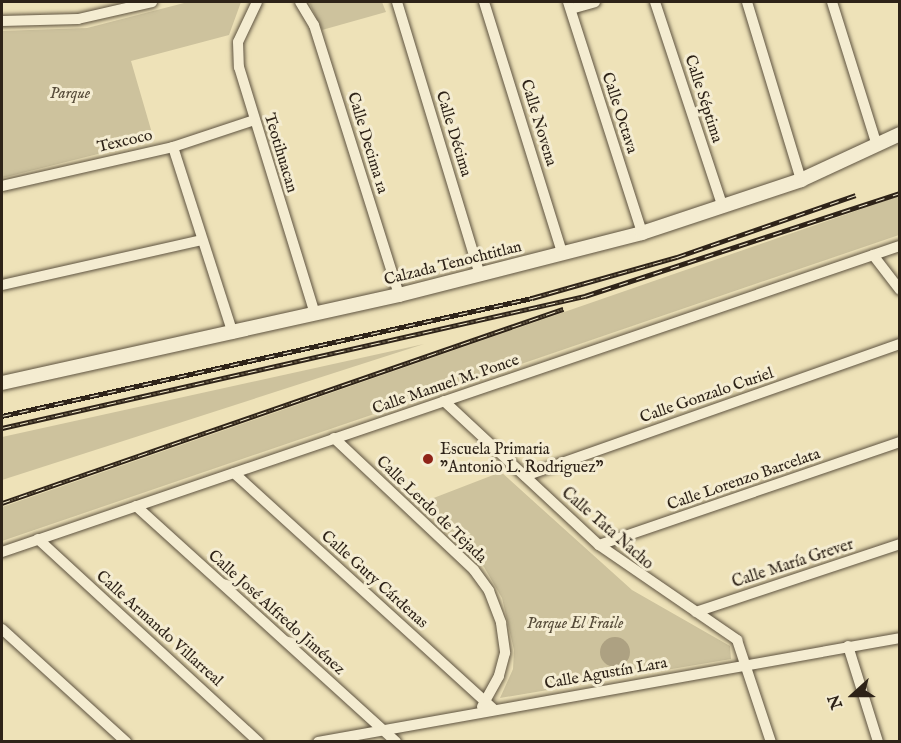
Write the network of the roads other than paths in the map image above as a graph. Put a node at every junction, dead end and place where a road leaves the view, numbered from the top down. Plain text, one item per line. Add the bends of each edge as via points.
1 (152, 2) edge
2 (257, 2) edge
3 (300, 2) edge
4 (398, 2) edge
5 (484, 2) edge
6 (595, 2) edge
7 (655, 2) edge
8 (747, 2) edge
9 (832, 2) edge
10 (569, 5) edge
11 (2, 21) edge
12 (254, 120) junction
13 (900, 134) edge
14 (877, 146) junction
15 (173, 147) junction
16 (801, 180) junction
17 (2, 186) edge
18 (722, 205) junction
19 (642, 233) junction
20 (201, 240) junction
21 (900, 246) edge
22 (562, 254) junction
23 (873, 255) junction
24 (480, 276) junction
25 (2, 285) edge
26 (900, 290) edge
27 (399, 295) junction
28 (315, 314) junction
29 (232, 334) junction
30 (900, 344) edge
31 (2, 383) edge
32 (444, 401) junction
33 (334, 438) junction
34 (900, 442) edge
35 (234, 473) junction
36 (525, 476) junction
37 (136, 506) junction
38 (38, 539) junction
39 (900, 544) edge
40 (599, 546) junction
41 (2, 552) edge
42 (696, 612) junction
43 (2, 629) edge
44 (900, 638) edge
45 (848, 646) junction
46 (749, 664) junction
47 (489, 705) junction
48 (383, 730) junction
49 (126, 741) edge
50 (259, 741) edge
51 (318, 741) edge
52 (396, 741) edge
53 (771, 741) edge
54 (878, 741) edge

1 - 11 street via 78,19
2 - 12 street, Teotihuacan via 238,42
3 - 27 street, Calle Decima 1a via 314,26
4 - 24 street, Calle Décima
5 - 22 street, Calle Novena
6 - 10 street
7 - 18 street, Calle Séptima
8 - 16 street
9 - 14 street
10 - 19 street, Calle Octava
12 - 15 street, Texcoco
12 - 28 street, Teotihuacan
13 - 14 street, Calzada Tenochtitlan
14 - 16 street, Calzada Tenochtitlan
15 - 17 street, Texcoco
15 - 20 street
16 - 18 street, Calzada Tenochtitlan
18 - 19 street, Calzada Tenochtitlan
19 - 22 street, Calzada Tenochtitlan
20 - 25 street
20 - 29 street
21 - 23 street, Calle Manuel M. Ponce
22 - 24 street, Calzada Tenochtitlan
23 - 26 street
23 - 32 street, Calle Manuel M. Ponce
24 - 27 street, Calzada Tenochtitlan
27 - 28 street, Calzada Tenochtitlan
28 - 29 street, Calzada Tenochtitlan
29 - 31 street, Calzada Tenochtitlan
30 - 36 street, Calle Gonzalo Curiel
32 - 33 street, Calle Manuel M. Ponce
32 - 36 street, Calle Tata Nacho
33 - 35 street, Calle Manuel M. Ponce
33 - 47 street, Calle Lerdo de Tejada via 474,570 489,591 501,623 505,653
34 - 40 street, Calle Lorenzo Barcelata
35 - 37 street, Calle Manuel M. Ponce
35 - 47 street, Calle Guty Cárdenas
36 - 40 street, Calle Tata Nacho
37 - 38 street, Calle Manuel M. Ponce
37 - 48 street, Calle José Alfredo Jiménez
38 - 41 street, Calle Manuel M. Ponce
38 - 50 street, Calle Armando Villarreal
39 - 42 street, Calle María Grever
40 - 42 street, Calle Tata Nacho
42 - 46 street, Calle Tata Nacho via 737,640
43 - 49 street
44 - 45 street, Calle Agustín Lara
45 - 46 street, Calle Agustín Lara
45 - 54 street
46 - 47 street, Calle Agustín Lara
46 - 53 street, Calle Tata Nacho
47 - 48 street, Calle Lerdo de Tejada via 479,712
48 - 51 street
48 - 52 street, Calle José Alfredo Jiménez

